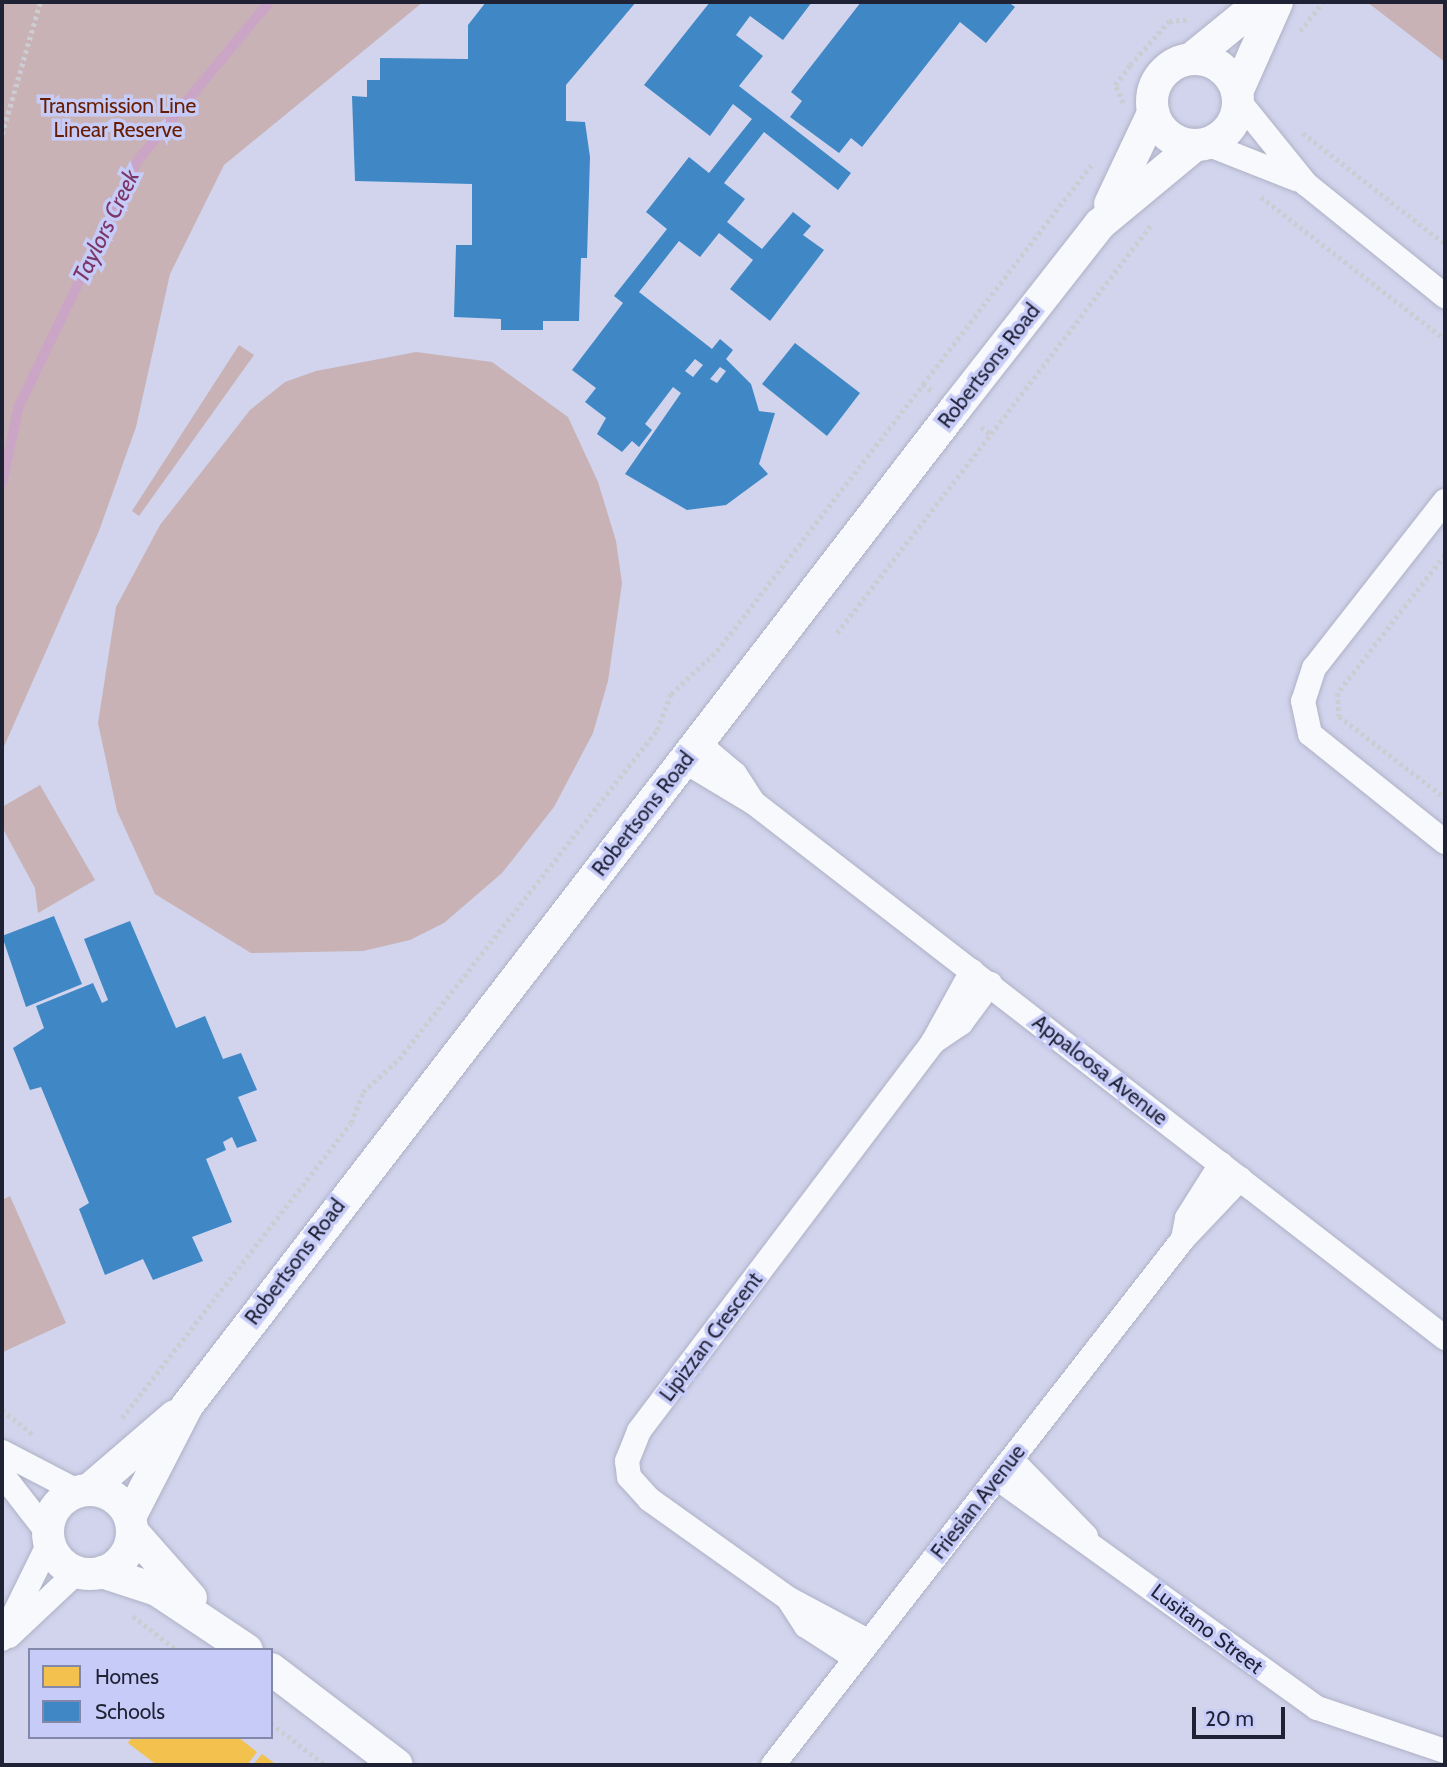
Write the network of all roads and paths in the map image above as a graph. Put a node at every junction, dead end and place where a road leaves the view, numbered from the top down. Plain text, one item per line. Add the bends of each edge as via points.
1 (40, 2) edge
2 (1261, 2) edge
3 (1277, 2) edge
4 (1196, 55) junction
5 (1238, 97) junction
6 (1153, 113) junction
7 (1294, 125) dead end
8 (2, 134) edge
9 (1201, 145) junction
10 (1097, 157) dead end
11 (1306, 184) junction
12 (1248, 187) dead end
13 (1100, 224) junction
14 (1445, 244) edge
15 (1445, 296) edge
16 (1445, 339) edge
17 (923, 384) dead end
18 (991, 434) dead end
19 (1445, 501) edge
20 (1445, 555) edge
21 (838, 633) dead end
22 (691, 752) junction
23 (1445, 798) edge
24 (1445, 842) edge
25 (981, 978) junction
26 (1230, 1172) junction
27 (1445, 1338) edge
28 (187, 1406) junction
29 (2, 1410) edge
30 (44, 1443) dead end
31 (2, 1452) edge
32 (1004, 1469) junction
33 (2, 1474) edge
34 (83, 1490) junction
35 (131, 1524) junction
36 (48, 1537) junction
37 (90, 1572) junction
38 (2, 1642) edge
39 (242, 1646) edge
40 (861, 1649) junction
41 (273, 1671) edge
42 (273, 1725) edge
43 (1445, 1751) edge
44 (781, 1762) edge
45 (325, 1765) edge
46 (397, 1765) edge

1 - 8 path
2 - 4 street
3 - 5 street
4 - 5 street via 1222,69
4 - 6 street via 1162,74
5 - 9 street via 1230,128
5 - 11 street
6 - 9 street via 1168,136
6 - 13 street, Robertsons Road
7 - 14 path
9 - 11 street
9 - 13 street, Robertsons Road
10 - 17 path
11 - 15 street
12 - 16 path
13 - 22 street, Robertsons Road
18 - 21 path
19 - 24 street via 1314,668 1303,701 1310,734
20 - 23 path via 1338,693 1339,716
22 - 25 street, Appaloosa Avenue via 735,774 754,803
22 - 28 street, Robertsons Road
25 - 26 street, Appaloosa Avenue
25 - 40 street, Lipizzan Crescent via 961,1023 933,1042 628,1453 629,1477 638,1490 789,1599 806,1626
26 - 27 street, Appaloosa Avenue
26 - 32 street, Friesian Avenue
28 - 34 street, Robertsons Road
28 - 35 street, Robertsons Road
29 - 30 path
31 - 34 street
32 - 40 street, Friesian Avenue
32 - 43 street, Lusitano Street via 1050,1521 1090,1542 1317,1707 1351,1724
33 - 36 street
34 - 35 street via 114,1497
34 - 36 street via 55,1506
35 - 37 street via 124,1556
35 - 39 street
36 - 37 street
36 - 38 street
37 - 38 street
37 - 39 street via 157,1590
40 - 44 street, Friesian Avenue
41 - 46 street
42 - 45 path

